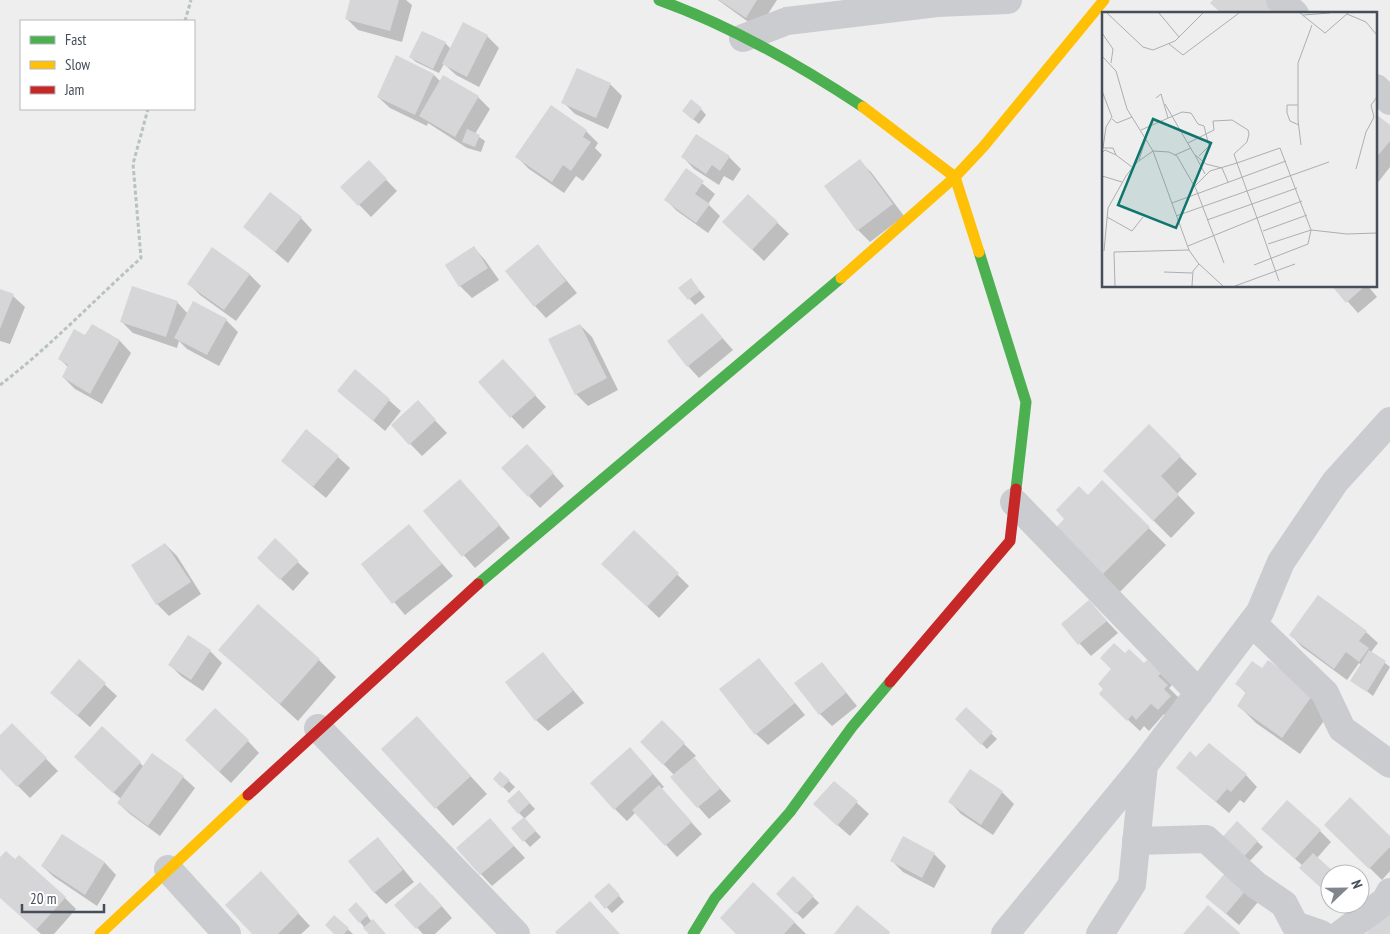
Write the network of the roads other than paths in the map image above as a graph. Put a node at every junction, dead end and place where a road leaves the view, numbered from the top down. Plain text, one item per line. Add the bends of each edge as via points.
1 (659, 0) edge
2 (1008, 0) edge
3 (1280, 0) edge
4 (1098, 2) edge
5 (1293, 12) edge
6 (743, 38) junction
7 (1378, 90) edge
8 (1390, 101) edge
9 (954, 177) junction
10 (1390, 421) edge
11 (1014, 502) junction
12 (1252, 623) junction
13 (1198, 693) junction
14 (318, 728) junction
15 (1390, 764) edge
16 (1144, 765) junction
17 (1136, 841) junction
18 (168, 869) junction
19 (1390, 892) edge
20 (100, 934) edge
21 (227, 934) edge
22 (516, 934) edge
23 (693, 934) edge
24 (1005, 934) edge
25 (1100, 934) edge
26 (1321, 934) edge
27 (1341, 934) edge

1 - 6 main road
2 - 6 street via 937,2 787,21
3 - 5 street
4 - 9 main road via 984,146
6 - 9 main road via 862,106
7 - 8 street
9 - 11 main road via 1026,402
9 - 14 main road via 816,300 486,576
10 - 12 street via 1335,482 1281,562 1260,612
11 - 13 street
11 - 23 main road via 1010,541 852,727 790,812 715,898
12 - 13 street
12 - 15 street via 1325,693 1342,729
13 - 16 street
14 - 18 main road
14 - 22 street
16 - 17 street
16 - 24 street
17 - 25 street via 1132,884
17 - 26 street via 1206,838 1256,885 1284,904 1295,925
18 - 20 main road
18 - 21 street
19 - 27 street via 1385,902

